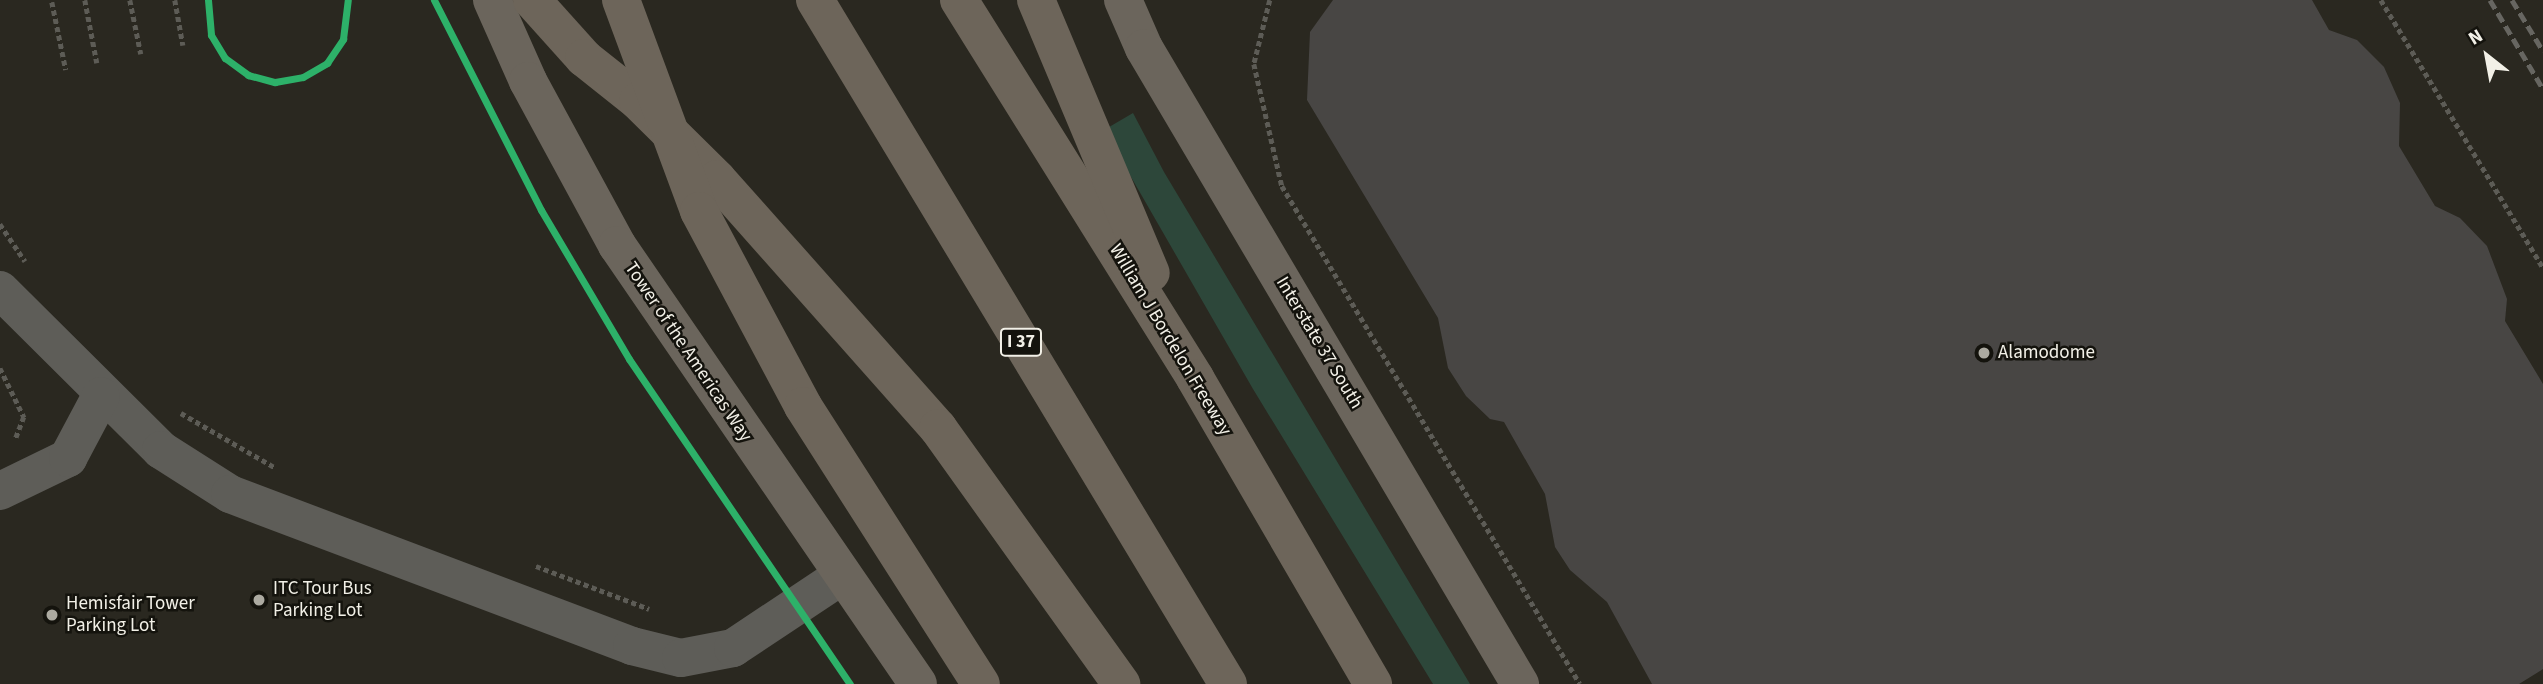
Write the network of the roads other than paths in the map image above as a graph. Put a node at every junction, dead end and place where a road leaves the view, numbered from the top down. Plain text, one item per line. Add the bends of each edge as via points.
1 (492, 0) edge
2 (532, 0) edge
3 (621, 0) edge
4 (815, 0) edge
5 (959, 0) edge
6 (1036, 0) edge
7 (1123, 0) edge
8 (14, 278) edge
9 (1195, 378) junction
10 (101, 396) junction
11 (0, 491) edge
12 (840, 577) junction
13 (918, 684) edge
14 (981, 684) edge
15 (1121, 684) edge
16 (1228, 684) edge
17 (1373, 684) edge
18 (1520, 684) edge

1 - 12 main road, Tower of the Americas Way via 528,81 617,245
2 - 15 highway via 584,58 638,101 717,179 938,428
3 - 14 highway via 699,211 803,406
4 - 16 highway, I 37
5 - 9 highway, William J Bordelon Freeway
6 - 9 highway
7 - 18 main road, Interstate 37 South via 1144,48
8 - 10 lane
9 - 17 highway, William J Bordelon Freeway
10 - 11 lane via 68,458
10 - 12 lane via 161,450 230,494 516,604 681,658 733,648
12 - 13 main road, Tower of the Americas Way

